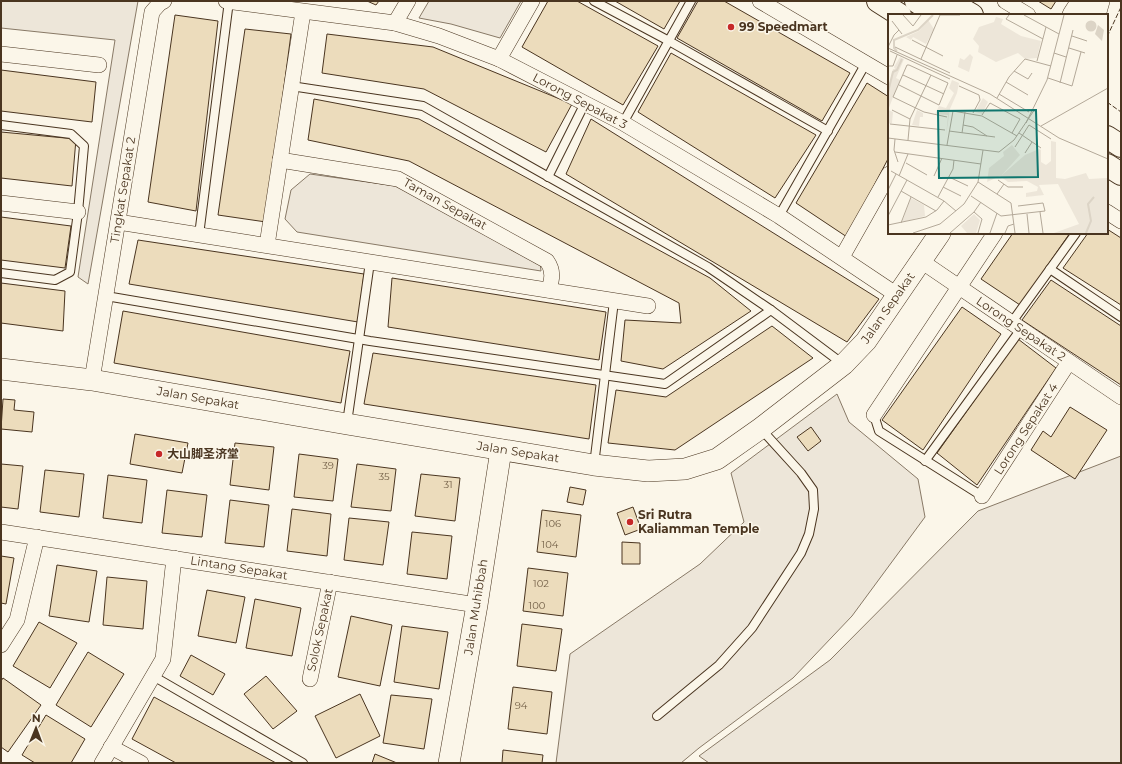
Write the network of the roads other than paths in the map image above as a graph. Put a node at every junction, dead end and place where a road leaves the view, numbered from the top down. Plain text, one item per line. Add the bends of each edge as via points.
1 (228, 1) edge
2 (408, 1) edge
3 (532, 1) edge
4 (594, 1) edge
5 (691, 1) edge
6 (760, 1) edge
7 (878, 1) edge
8 (916, 1) edge
9 (948, 1) edge
10 (1005, 1) edge
11 (1085, 1) edge
12 (1099, 1) edge
13 (162, 2) edge
14 (303, 12) junction
15 (898, 14) edge
16 (936, 14) edge
17 (970, 14) edge
18 (1026, 14) edge
19 (1074, 14) edge
20 (1095, 14) edge
21 (395, 23) junction
22 (669, 41) junction
23 (1, 54) edge
24 (499, 59) junction
25 (866, 63) junction
26 (99, 65) dead end
27 (888, 77) edge
28 (291, 86) junction
29 (585, 103) junction
30 (623, 123) junction
31 (1, 125) edge
32 (828, 131) junction
33 (1108, 138) edge
34 (1121, 146) edge
35 (280, 160) junction
36 (1108, 166) edge
37 (1121, 174) edge
38 (548, 176) junction
39 (888, 176) edge
40 (1, 202) edge
41 (78, 212) junction
42 (1108, 213) edge
43 (779, 216) junction
44 (1121, 221) edge
45 (118, 222) junction
46 (199, 234) junction
47 (939, 234) edge
48 (994, 234) edge
49 (1075, 234) edge
50 (267, 245) junction
51 (842, 257) junction
52 (921, 261) junction
53 (370, 262) junction
54 (1050, 269) junction
55 (1, 274) edge
56 (959, 287) junction
57 (549, 290) junction
58 (897, 295) junction
59 (106, 296) junction
60 (614, 301) junction
61 (648, 306) dead end
62 (771, 310) junction
63 (1121, 317) edge
64 (1016, 326) junction
65 (359, 339) junction
66 (1069, 362) junction
67 (844, 364) junction
68 (1, 369) edge
69 (604, 376) junction
70 (92, 380) junction
71 (1121, 397) edge
72 (874, 415) joint
73 (347, 424) junction
74 (761, 428) junction
75 (501, 450) junction
76 (925, 461) junction
77 (594, 465) junction
78 (982, 496) joint
79 (1, 532) edge
80 (37, 537) junction
81 (174, 558) junction
82 (330, 582) junction
83 (477, 605) junction
84 (1, 645) edge
85 (153, 676) junction
86 (310, 679) dead end
87 (657, 716) dead end
88 (111, 747) junction
89 (102, 763) edge
90 (141, 763) edge
91 (303, 763) edge
92 (449, 763) edge

1 - 14 street, Lorong Sepakat 3
1 - 46 lane
2 - 21 street
3 - 24 street
4 - 22 lane
5 - 22 lane
6 - 25 street
7 - 15 main road
8 - 16 main road
9 - 17 main road
10 - 18 street
11 - 19 street
12 - 20 street
13 - 45 street, Tingkat Sepakat 2 via 152,12
14 - 21 street, Lorong Sepakat 3
14 - 28 street
21 - 24 street, Lorong Sepakat 3
22 - 30 lane
22 - 32 lane
23 - 26 street
24 - 29 street, Lorong Sepakat 3
25 - 27 street
25 - 32 lane
28 - 35 street
28 - 38 lane via 423,106
29 - 30 street, Lorong Sepakat 3
29 - 38 lane
30 - 43 street, Lorong Sepakat 3
31 - 41 lane via 71,134 84,146
32 - 43 lane
33 - 34 main road
35 - 50 street
35 - 57 street, Taman Sepakat via 398,179 547,261 552,267 553,275
36 - 37 main road
38 - 62 lane via 708,267
39 - 51 street
40 - 41 street
41 - 55 lane via 70,272 55,280
42 - 44 street
43 - 51 street, Lorong Sepakat 3
45 - 46 street
45 - 59 street, Tingkat Sepakat 2
46 - 50 street
47 - 52 street, Jalan Sepakat
48 - 56 street
49 - 54 lane
50 - 53 street
51 - 58 street, Lorong Sepakat 3
52 - 56 street, Lorong Sepakat 2
52 - 58 street, Jalan Sepakat
53 - 57 street
53 - 65 lane
54 - 63 lane
54 - 64 lane
56 - 64 street, Lorong Sepakat 2
56 - 72 street
57 - 60 street
58 - 67 street, Jalan Sepakat via 866,341
59 - 65 lane
59 - 70 street, Tingkat Sepakat 2
60 - 61 street
60 - 69 lane
62 - 67 lane
62 - 69 lane via 665,384
64 - 66 street, Lorong Sepakat 2
64 - 76 lane
65 - 69 lane
65 - 73 lane
66 - 71 street, Lorong Sepakat 2
66 - 78 street, Lorong Sepakat 4
67 - 74 street, Jalan Sepakat
68 - 70 street, Jalan Sepakat
69 - 77 lane
70 - 73 street, Jalan Sepakat
72 - 76 lane via 879,431
73 - 75 street, Jalan Sepakat
74 - 77 street, Jalan Sepakat via 717,459 685,469 648,471
74 - 87 lane via 813,490 814,509 809,534 801,553 752,628 719,665
75 - 77 street, Jalan Sepakat
75 - 83 street, Jalan Muhibbah
76 - 78 lane
79 - 80 street, Lintang Sepakat
80 - 81 street, Lintang Sepakat
80 - 84 street via 17,620
81 - 82 street, Lintang Sepakat
81 - 85 street via 163,658
82 - 83 street, Lintang Sepakat
82 - 86 street, Solok Sepakat
83 - 92 street, Jalan Muhibbah
85 - 88 street
85 - 91 lane
88 - 89 street
88 - 90 street

